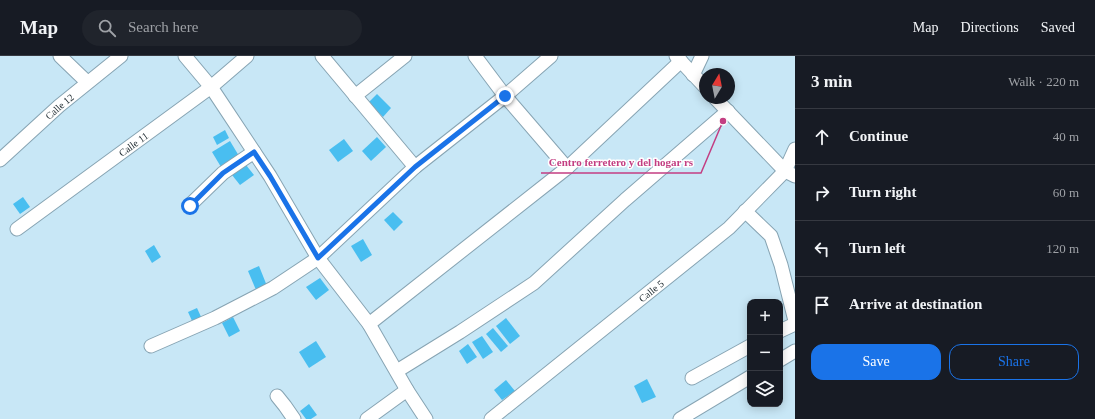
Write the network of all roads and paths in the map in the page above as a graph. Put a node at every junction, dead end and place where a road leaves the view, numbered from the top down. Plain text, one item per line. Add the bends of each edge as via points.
1 (60, 56) edge
2 (121, 56) edge
3 (185, 56) edge
4 (247, 56) edge
5 (322, 56) edge
6 (405, 56) edge
7 (475, 56) edge
8 (551, 56) edge
9 (702, 56) edge
10 (678, 59) edge
11 (693, 75) junction
12 (699, 81) edge
13 (87, 82) junction
14 (211, 87) junction
15 (355, 96) junction
16 (505, 96) junction
17 (722, 104) edge
18 (728, 111) junction
19 (795, 149) edge
20 (254, 152) junction
21 (0, 160) edge
22 (415, 167) junction
23 (567, 168) junction
24 (790, 174) edge
25 (190, 206) dead end
26 (745, 212) junction
27 (17, 229) dead end
28 (318, 258) junction
29 (795, 323) edge
30 (369, 324) junction
31 (783, 329) edge
32 (151, 346) dead end
33 (747, 348) edge
34 (397, 371) junction
35 (692, 378) dead end
36 (747, 379) edge
37 (407, 390) junction
38 (277, 396) dead end
39 (294, 419) edge
40 (367, 419) edge
41 (426, 419) edge
42 (491, 419) edge
43 (680, 419) edge

1 - 13 street
2 - 13 street, Calle 12
3 - 14 street
4 - 14 street, Calle 11
5 - 15 street
6 - 15 street
7 - 16 street
8 - 16 street
9 - 11 street
10 - 11 street
10 - 23 street
11 - 12 street
13 - 21 street, Calle 12
14 - 20 street
14 - 27 street, Calle 11
15 - 22 street
16 - 22 street
16 - 23 street
17 - 18 street
18 - 24 street
18 - 34 street via 534,283
19 - 24 street, Calle 5
20 - 25 street via 223,173
20 - 28 street
22 - 28 street
23 - 30 street
24 - 26 street, Calle 5
26 - 29 street via 771,236
26 - 42 street, Calle 5 via 729,228
28 - 30 street
28 - 32 street via 273,288 215,318
29 - 31 street
30 - 34 street
33 - 35 street
34 - 37 street
36 - 43 street
37 - 40 street
37 - 41 street
38 - 39 street

